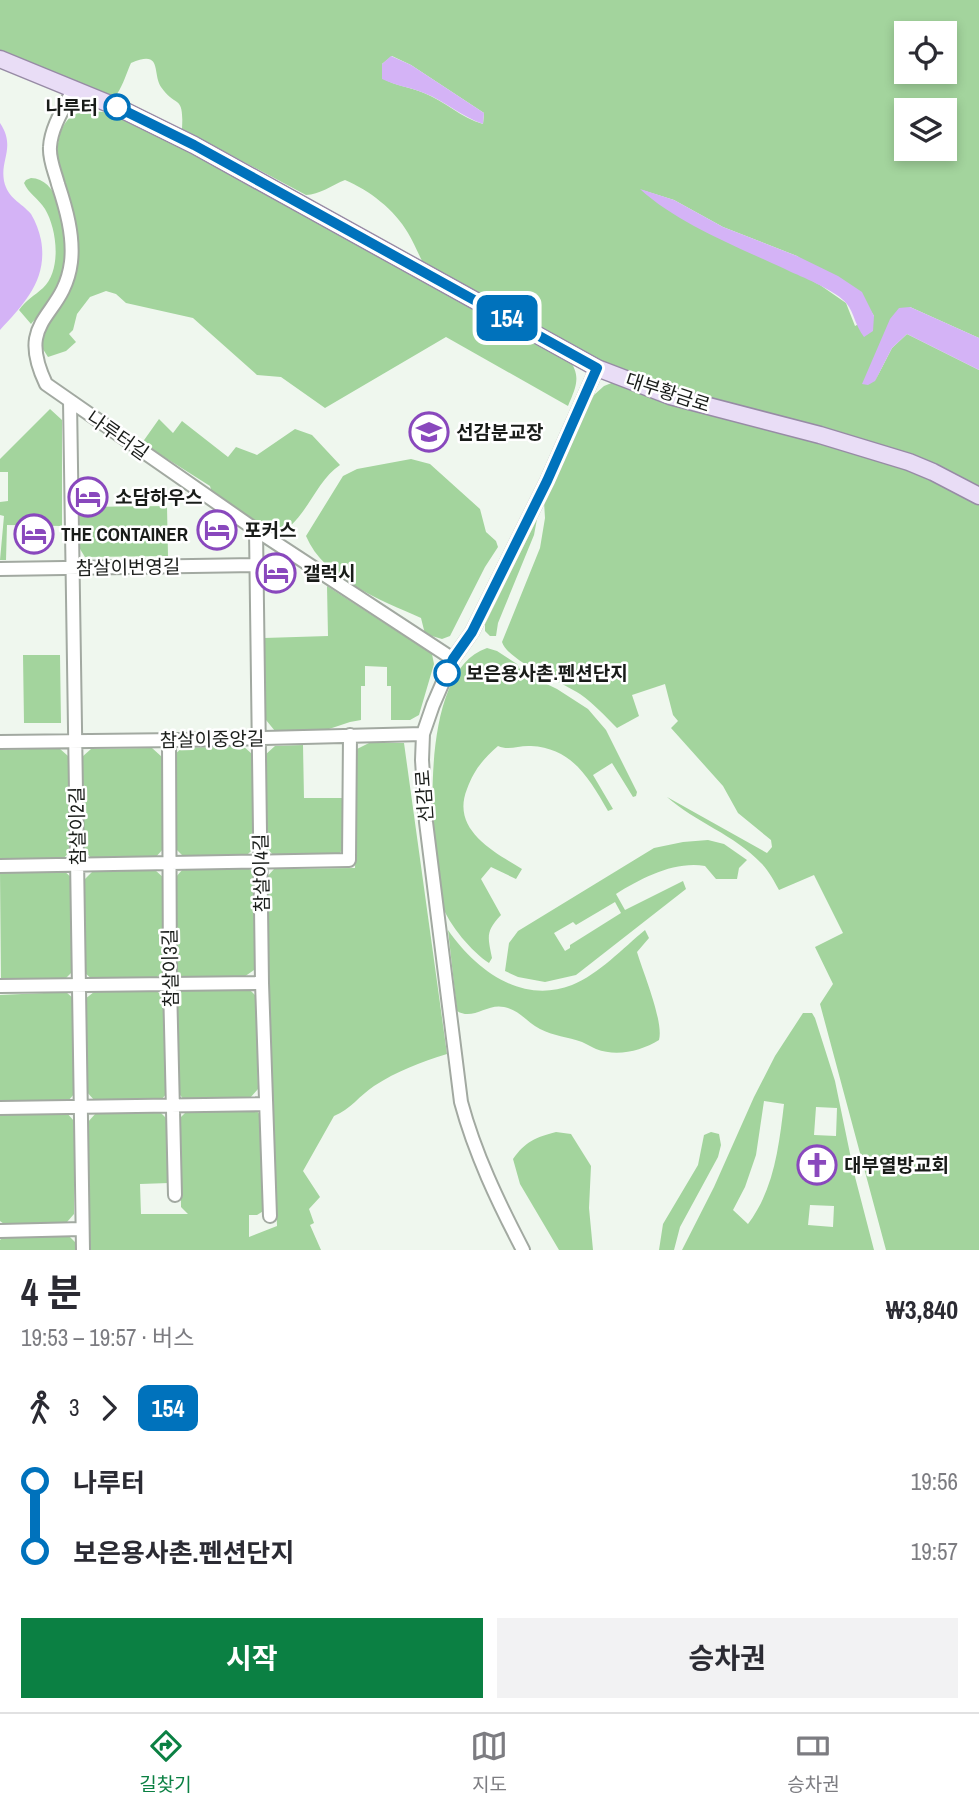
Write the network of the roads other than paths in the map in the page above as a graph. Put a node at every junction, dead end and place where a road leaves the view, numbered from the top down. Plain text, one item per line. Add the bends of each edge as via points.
1 (0, 59) edge
2 (74, 88) junction
3 (597, 368) junction
4 (70, 401) junction
5 (979, 496) edge
6 (256, 530) junction
7 (256, 565) junction
8 (74, 568) junction
9 (0, 569) edge
10 (453, 659) junction
11 (423, 734) junction
12 (350, 735) junction
13 (260, 738) junction
14 (76, 741) junction
15 (169, 741) junction
16 (0, 742) edge
17 (261, 862) junction
18 (169, 864) junction
19 (78, 865) junction
20 (0, 866) edge
21 (262, 982) junction
22 (170, 984) junction
23 (0, 986) edge
24 (80, 986) junction
25 (265, 1104) junction
26 (173, 1106) junction
27 (81, 1107) junction
28 (0, 1108) edge
29 (175, 1195) dead end
30 (270, 1216) dead end
31 (82, 1229) junction
32 (0, 1231) edge
33 (83, 1250) edge
34 (523, 1250) edge

1 - 2 main road, 대부황금로
2 - 3 main road, 대부황금로 via 194,145
2 - 4 street, 나루터길 via 49,148 66,208 72,250 69,280 37,330 34,348 46,384
3 - 5 main road, 대부황금로 via 670,396 909,462
3 - 10 street, 선감로 via 547,481 472,632
4 - 6 street, 나루터길
4 - 8 street, 참살이2길
6 - 7 street, 참살이4길
6 - 10 street, 나루터길
7 - 8 street, 참살이번영길
7 - 13 street, 참살이4길
8 - 9 street, 참살이번영길
8 - 14 street, 참살이2길
10 - 11 street, 선감로
11 - 12 street, 참살이중앙길
11 - 34 street, 선감로 via 426,822 461,1102 487,1180
12 - 13 street, 참살이중앙길
12 - 17 street via 349,860
13 - 15 street, 참살이중앙길
13 - 17 street, 참살이4길
14 - 15 street, 참살이중앙길
14 - 16 street, 참살이중앙길
14 - 19 street, 참살이2길
15 - 18 street, 참살이3길
17 - 18 street
17 - 21 street, 참살이4길
18 - 19 street
18 - 22 street, 참살이3길
19 - 20 street
19 - 24 street, 참살이2길
21 - 22 street
21 - 25 street, 참살이4길
22 - 24 street
22 - 26 street, 참살이3길
23 - 24 street
24 - 27 street, 참살이2길
25 - 26 street
25 - 30 street, 참살이4길
26 - 27 street
26 - 29 street, 참살이3길
27 - 28 street
27 - 31 street, 참살이2길
31 - 32 street
31 - 33 street, 참살이2길

